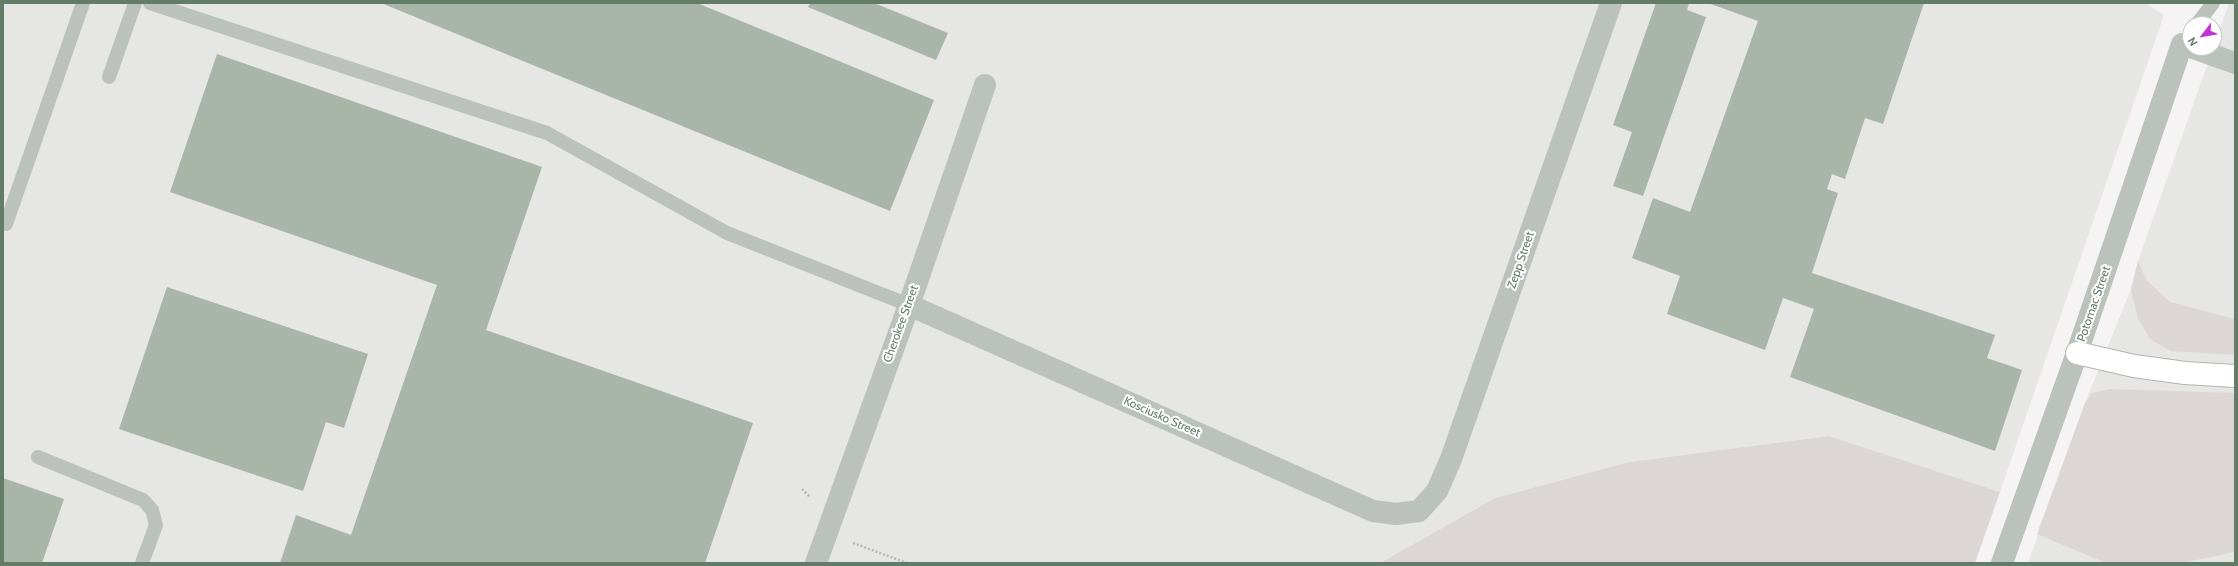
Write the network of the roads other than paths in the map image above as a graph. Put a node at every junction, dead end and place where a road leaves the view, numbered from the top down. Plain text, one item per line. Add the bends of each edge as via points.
1 (83, 3) edge
2 (135, 3) edge
3 (150, 3) edge
4 (1611, 3) edge
5 (2213, 3) edge
6 (2203, 16) edge
7 (2184, 56) edge
8 (2219, 56) edge
9 (2235, 63) edge
10 (109, 77) dead end
11 (985, 85) dead end
12 (3, 223) edge
13 (909, 305) junction
14 (2077, 353) junction
15 (2235, 376) edge
16 (38, 457) dead end
17 (1419, 511) joint
18 (142, 563) edge
19 (816, 563) edge
20 (2002, 563) edge

1 - 12 lane via 6,224
2 - 10 lane
3 - 13 lane via 547,133 727,233
4 - 17 street, Zepp Street via 1451,459 1437,491
5 - 6 lane
7 - 14 street, Potomac Street
8 - 9 street
11 - 13 street, Cherokee Street
13 - 17 street, Kosciusko Street via 1373,510 1396,514
13 - 19 street, Cherokee Street
14 - 15 highway via 2141,367
14 - 20 street, Potomac Street
16 - 18 lane via 143,500 152,510 156,525

